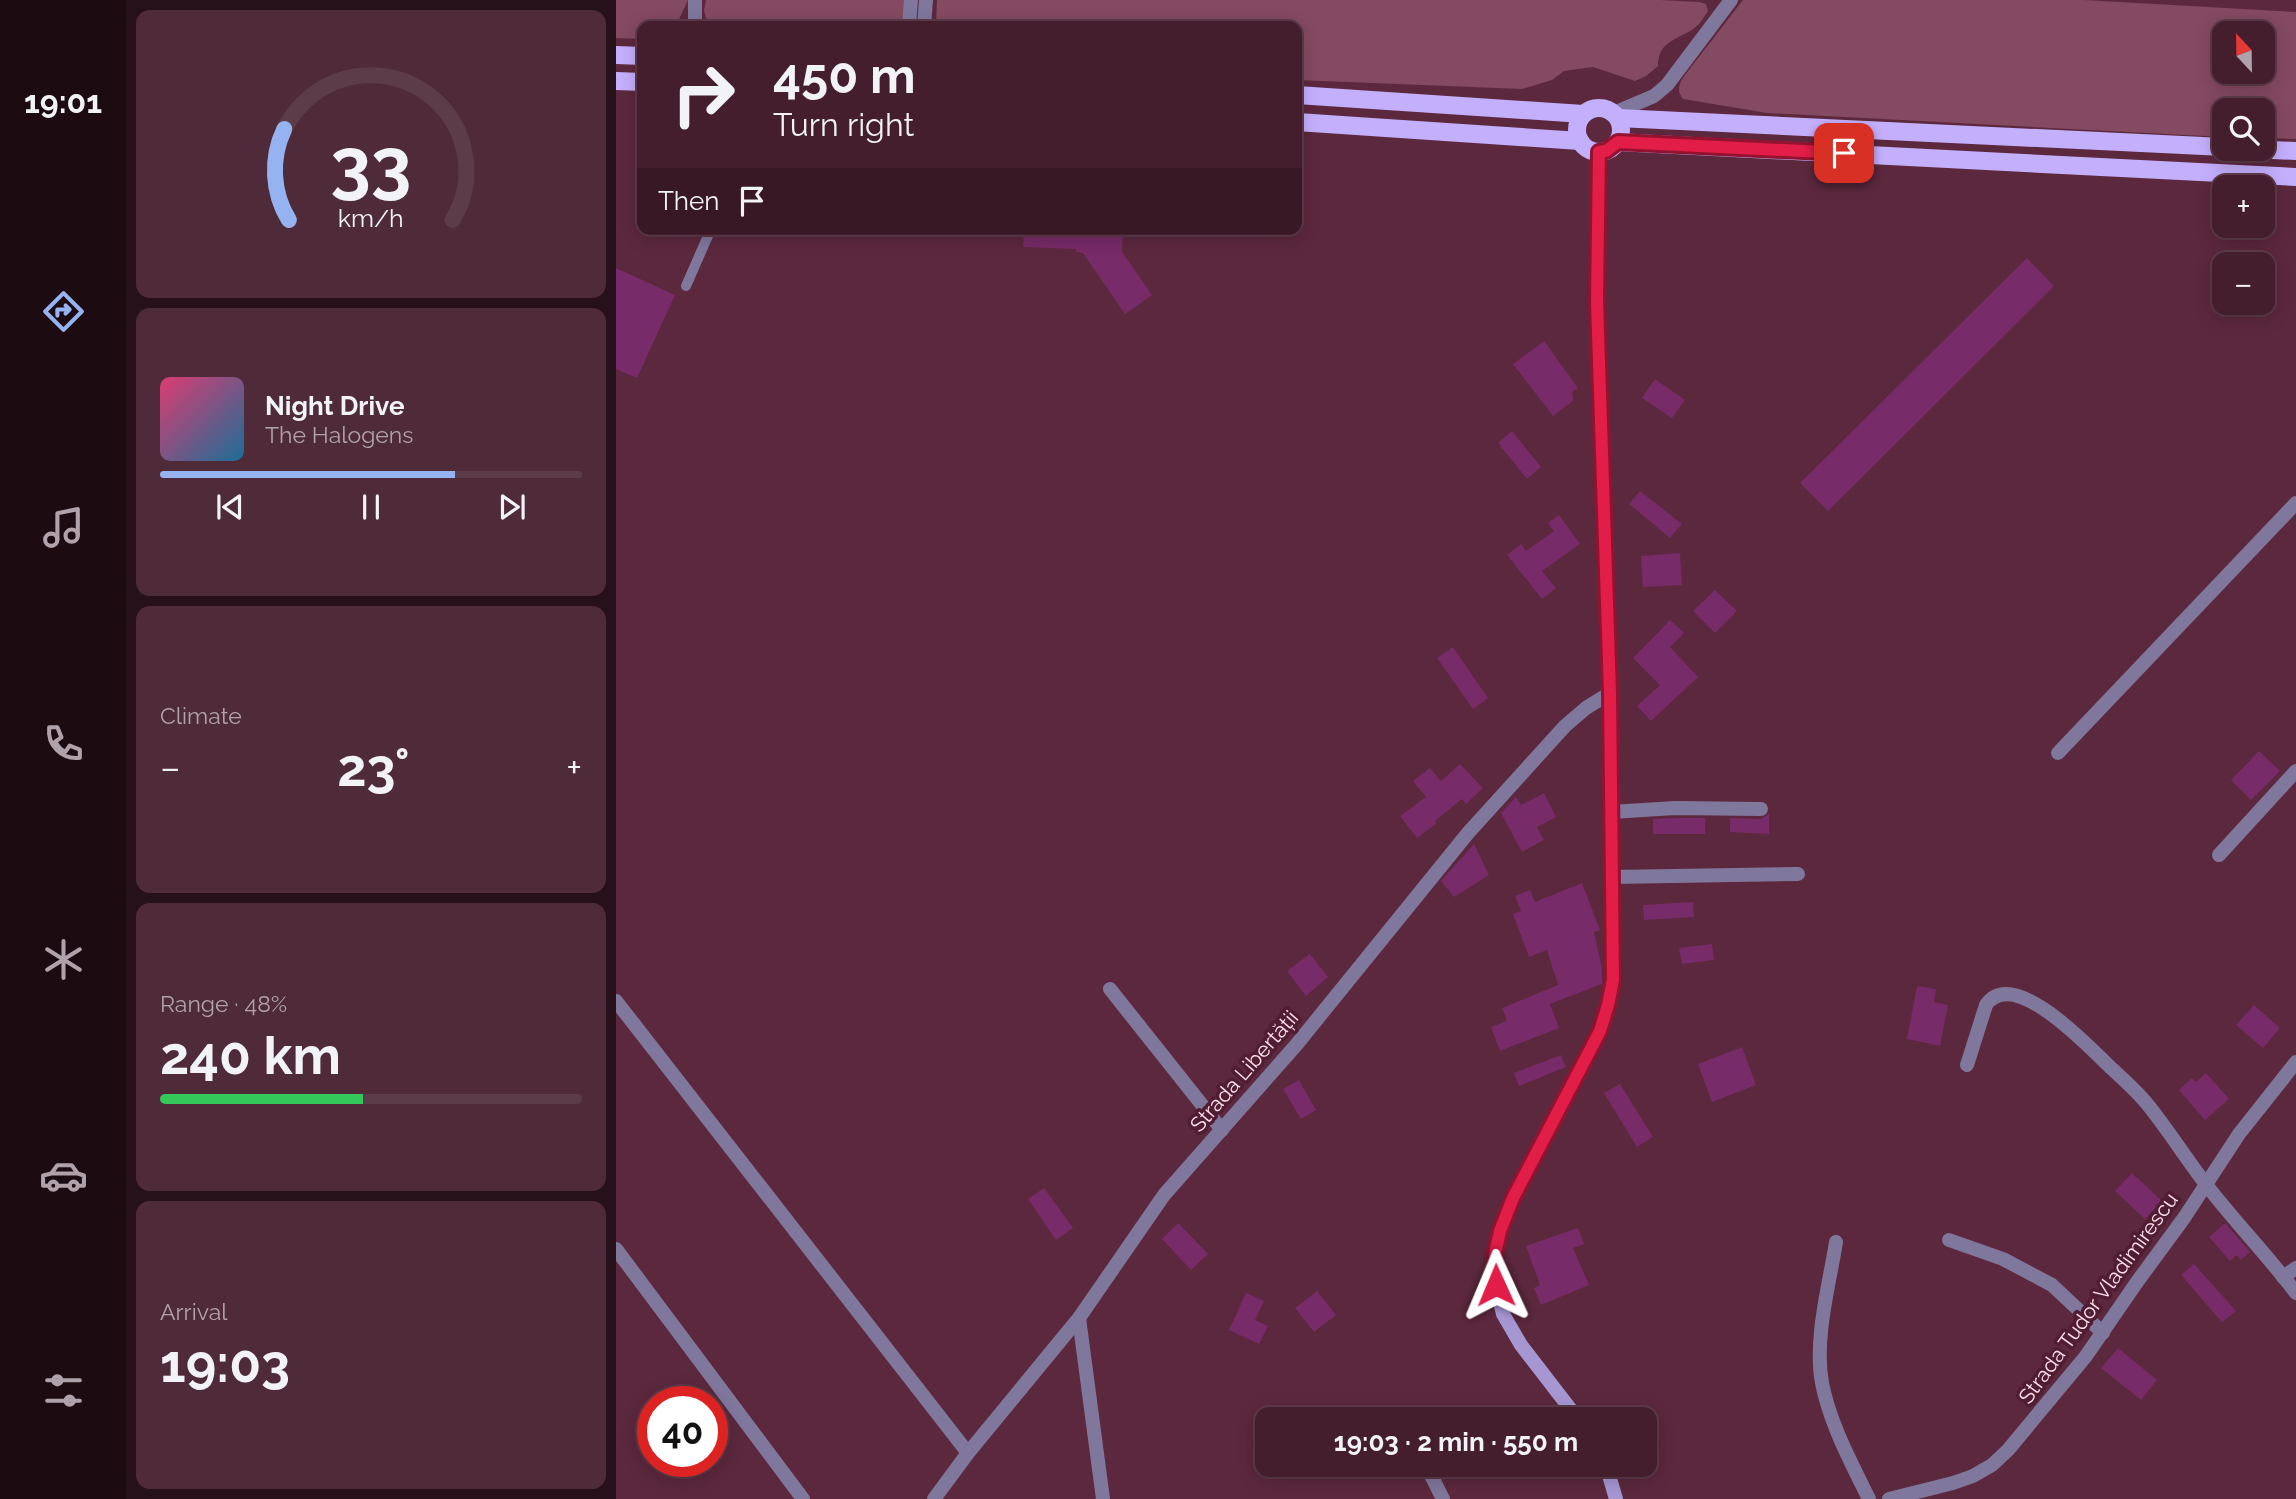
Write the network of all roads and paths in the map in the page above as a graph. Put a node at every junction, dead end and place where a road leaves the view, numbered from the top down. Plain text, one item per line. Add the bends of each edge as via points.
1 (695, 0) edge
2 (911, 0) edge
3 (926, 0) edge
4 (1726, 1) edge
5 (695, 21) edge
6 (909, 21) edge
7 (924, 21) edge
8 (616, 54) edge
9 (637, 56) edge
10 (616, 81) edge
11 (637, 82) edge
12 (1302, 95) edge
13 (1583, 114) junction
14 (1616, 116) junction
15 (1302, 122) edge
16 (1580, 141) junction
17 (1618, 142) junction
18 (2212, 146) edge
19 (2275, 150) edge
20 (2296, 151) edge
21 (1599, 152) junction
22 (2296, 177) edge
23 (708, 235) edge
24 (686, 286) dead end
25 (2296, 503) edge
26 (1610, 693) junction
27 (2058, 754) dead end
28 (2296, 771) edge
29 (1760, 809) dead end
30 (1611, 813) junction
31 (2219, 855) dead end
32 (1798, 874) dead end
33 (1612, 877) junction
34 (1110, 989) dead end
35 (616, 1001) edge
36 (2296, 1062) edge
37 (1967, 1065) dead end
38 (1222, 1130) junction
39 (2206, 1185) junction
40 (1948, 1240) dead end
41 (1836, 1242) dead end
42 (616, 1250) edge
43 (2296, 1268) edge
44 (2283, 1277) junction
45 (2296, 1293) edge
46 (1079, 1318) junction
47 (2104, 1333) junction
48 (1569, 1407) edge
49 (968, 1453) junction
50 (1432, 1477) edge
51 (1610, 1477) edge
52 (803, 1499) edge
53 (934, 1499) edge
54 (1103, 1499) edge
55 (1443, 1499) edge
56 (1616, 1499) edge
57 (1869, 1499) edge
58 (1889, 1499) edge

1 - 5 street
2 - 6 street
3 - 7 street
4 - 14 street via 1667,85
8 - 9 main road
10 - 11 main road
12 - 13 main road
13 - 14 main road via 1595,108 1609,109
13 - 16 main road via 1577,125
14 - 17 main road via 1621,129
14 - 18 main road
15 - 16 main road
16 - 21 main road
17 - 21 main road
17 - 22 main road
19 - 20 main road
21 - 26 street via 1597,302
23 - 24 lane
25 - 27 street
26 - 30 street
26 - 38 street, Strada Libertății via 1565,726 1525,768
28 - 31 street
29 - 30 street
30 - 33 street
32 - 33 street
33 - 48 street via 1613,980 1600,1031 1513,1198 1495,1254 1503,1314
34 - 38 street
35 - 49 street
36 - 39 street, Strada Tudor Vladimirescu
37 - 39 street via 1991,998 2005,994 2030,1000 2060,1021 2147,1103
38 - 46 street, Strada Libertății via 1164,1195
39 - 44 street
39 - 47 street, Strada Tudor Vladimirescu
40 - 47 street via 2003,1259 2052,1285
41 - 57 street via 1821,1337 1822,1383 1835,1425
42 - 52 street
43 - 44 street
44 - 45 street
46 - 49 street, Strada Libertății
46 - 54 street
47 - 58 street, Strada Tudor Vladimirescu via 1992,1465 1954,1483
49 - 53 street, Strada Libertății
50 - 55 street
51 - 56 street

